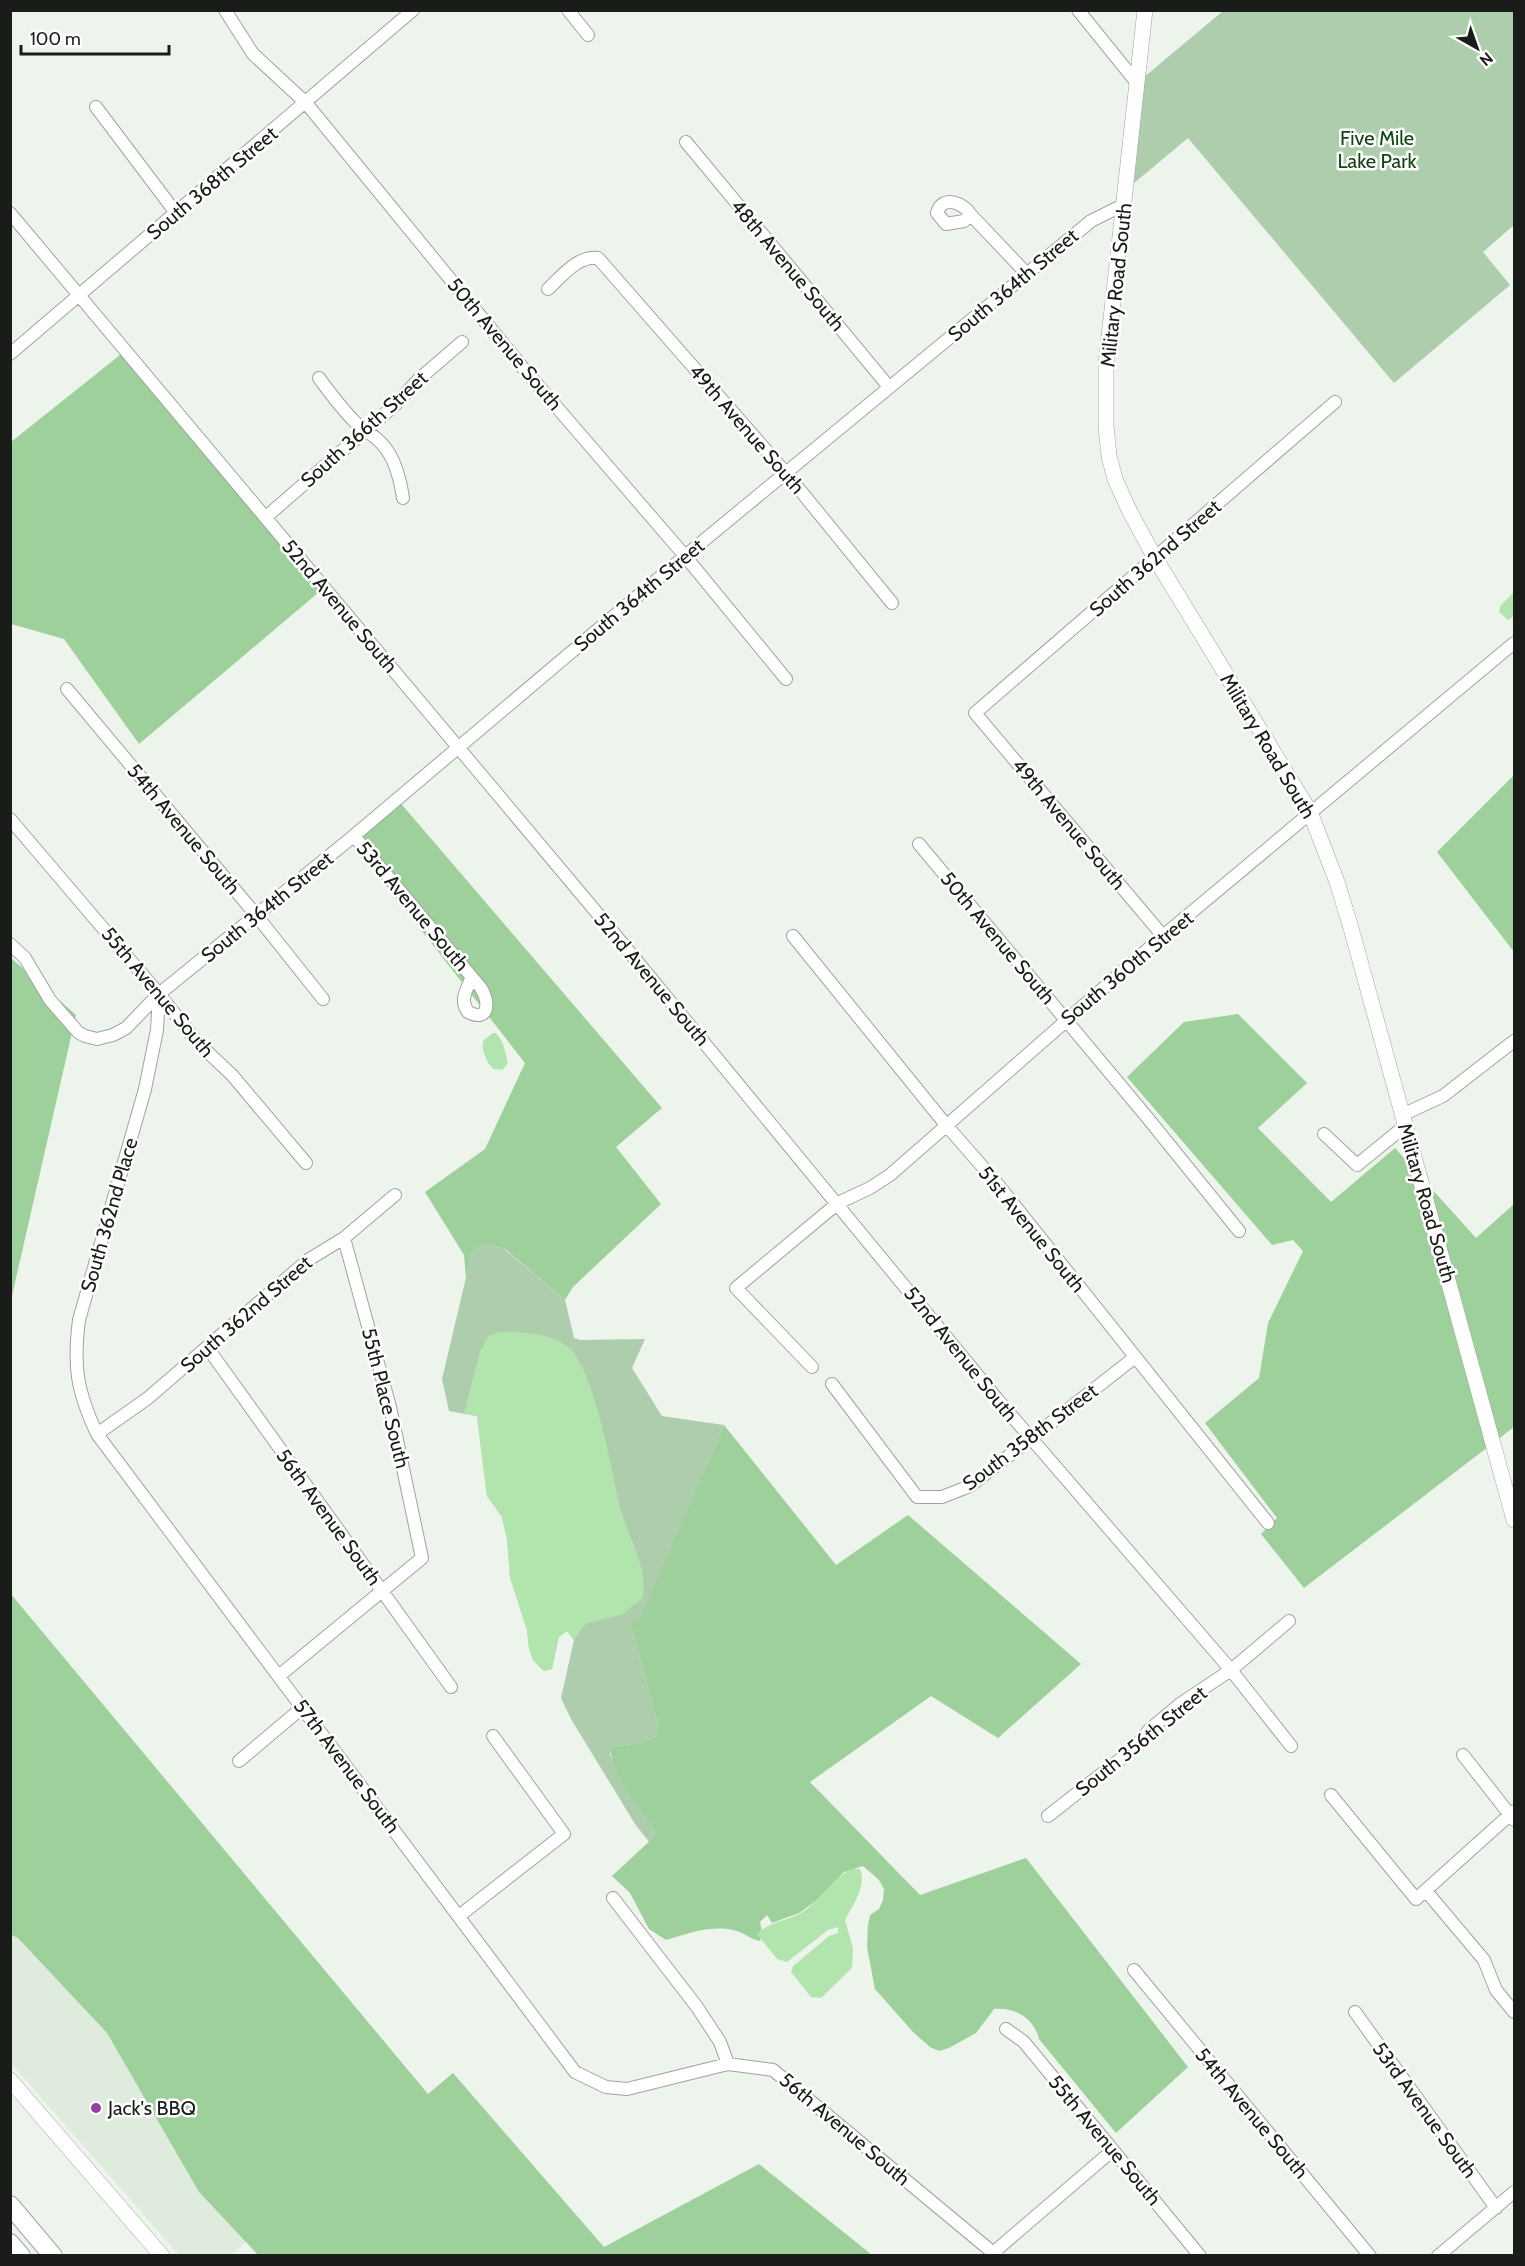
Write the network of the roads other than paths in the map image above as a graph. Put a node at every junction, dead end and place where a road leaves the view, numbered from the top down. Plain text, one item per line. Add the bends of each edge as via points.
1 (225, 10) edge
2 (413, 10) edge
3 (568, 10) edge
4 (1078, 10) edge
5 (1145, 10) edge
6 (588, 35) dead end
7 (1137, 83) junction
8 (306, 103) junction
9 (96, 107) dead end
10 (686, 142) dead end
11 (1125, 204) junction
12 (10, 213) edge
13 (176, 213) junction
14 (971, 215) dead end
15 (1027, 274) junction
16 (548, 289) dead end
17 (79, 297) junction
18 (462, 342) dead end
19 (10, 354) edge
20 (319, 378) dead end
21 (889, 387) junction
22 (1335, 402) dead end
23 (364, 432) junction
24 (786, 473) junction
25 (404, 498) dead end
26 (266, 517) junction
27 (685, 556) junction
28 (1155, 558) junction
29 (892, 603) dead end
30 (1515, 643) edge
31 (786, 679) dead end
32 (67, 689) dead end
33 (975, 713) joint
34 (458, 747) junction
35 (1310, 812) junction
36 (10, 819) edge
37 (354, 836) junction
38 (919, 844) dead end
39 (256, 915) junction
40 (793, 936) dead end
41 (1164, 936) junction
42 (10, 944) edge
43 (472, 977) dead end
44 (159, 994) junction
45 (323, 999) dead end
46 (1066, 1020) junction
47 (1515, 1041) edge
48 (1404, 1120) junction
49 (946, 1125) junction
50 (1324, 1134) dead end
51 (306, 1163) dead end
52 (395, 1195) dead end
53 (838, 1203) junction
54 (1239, 1231) dead end
55 (344, 1238) junction
56 (207, 1347) junction
57 (1134, 1358) junction
58 (812, 1367) dead end
59 (832, 1384) dead end
60 (97, 1434) junction
61 (1032, 1439) junction
62 (1515, 1520) edge
63 (1268, 1523) dead end
64 (383, 1591) junction
65 (1289, 1621) dead end
66 (1231, 1670) junction
67 (280, 1675) junction
68 (451, 1687) dead end
69 (303, 1707) junction
70 (493, 1737) dead end
71 (1292, 1746) dead end
72 (1463, 1755) dead end
73 (239, 1761) dead end
74 (1331, 1795) dead end
75 (1513, 1815) edge
76 (1048, 1816) dead end
77 (1426, 1891) junction
78 (613, 1898) dead end
79 (459, 1916) junction
80 (1134, 1970) dead end
81 (1354, 2012) dead end
82 (1515, 2012) edge
83 (1006, 2029) dead end
84 (728, 2064) junction
85 (10, 2080) edge
86 (1113, 2150) junction
87 (1515, 2192) edge
88 (10, 2205) edge
89 (1496, 2208) junction
90 (10, 2243) edge
91 (996, 2254) edge
92 (21, 2256) edge
93 (53, 2256) edge
94 (162, 2256) edge
95 (1200, 2256) edge
96 (1370, 2256) edge
97 (1438, 2256) edge

1 - 8 street, 50th Avenue South via 253,54
2 - 8 street, South 368th Street
3 - 6 street
4 - 7 street
5 - 7 main road, Military Road South
7 - 11 main road, Military Road South
8 - 13 street, South 368th Street
8 - 27 street, 50th Avenue South via 523,368
9 - 13 street
10 - 21 street, 48th Avenue South
11 - 15 street, South 364th Street via 1091,220
11 - 28 main road, Military Road South via 1106,364 1106,426 1115,479
12 - 17 street, 52nd Avenue South
13 - 17 street, South 368th Street
14 - 15 street
15 - 21 street, South 364th Street
16 - 24 street, 49th Avenue South via 580,260 598,258
17 - 19 street, South 368th Street
17 - 26 street, 52nd Avenue South
18 - 23 street, South 366th Street
20 - 23 street
21 - 24 street, South 364th Street
22 - 28 street, South 362nd Street
23 - 25 street via 386,448
23 - 26 street, South 366th Street
24 - 27 street, South 364th Street
24 - 29 street, 49th Avenue South
26 - 34 street, 52nd Avenue South
27 - 31 street, 50th Avenue South
27 - 34 street, South 364th Street
28 - 33 street, South 362nd Street
28 - 35 main road, Military Road South
30 - 35 street, South 360th Street
32 - 39 street, 54th Avenue South
33 - 41 street, 49th Avenue South
34 - 37 street, South 364th Street
34 - 53 street, 52nd Avenue South
35 - 41 street, South 360th Street
35 - 48 main road, Military Road South via 1337,882
36 - 44 street, 55th Avenue South
37 - 39 street, South 364th Street
37 - 43 street, 53rd Avenue South
38 - 46 street, 50th Avenue South
39 - 44 street, South 364th Street
39 - 45 street, 54th Avenue South
40 - 49 street, 51st Avenue South
41 - 46 street, South 360th Street
42 - 44 street via 25,958 63,1017 88,1037 105,1037 126,1028
44 - 51 street, 55th Avenue South
44 - 60 street, South 362nd Place via 157,1030 145,1089 79,1320 76,1371 81,1398
46 - 49 street, South 360th Street
46 - 54 street, 50th Avenue South
47 - 48 street via 1443,1096
48 - 50 street via 1357,1165
48 - 62 main road, Military Road South
49 - 53 street, South 360th Street via 890,1175
49 - 57 street, 51st Avenue South
52 - 55 street, South 362nd Street
53 - 58 street, South 360th Street via 736,1288
53 - 61 street, 52nd Avenue South
55 - 56 street, South 362nd Street via 308,1260
55 - 64 street, 55th Place South via 390,1407 422,1558
56 - 60 street, South 362nd Street via 148,1398
56 - 64 street, 56th Avenue South
57 - 61 street, South 358th Street
57 - 63 street, 51st Avenue South
59 - 61 street, South 358th Street via 917,1497 942,1497 970,1486
60 - 67 street, 57th Avenue South
61 - 66 street, 52nd Avenue South
64 - 67 street
64 - 68 street, 56th Avenue South
65 - 66 street, South 356th Street
66 - 71 street, 52nd Avenue South
66 - 76 street, South 356th Street via 1180,1704 1149,1730 1136,1747
67 - 69 street, 57th Avenue South
69 - 73 street
69 - 79 street, 57th Avenue South
70 - 79 street via 564,1834
72 - 75 street
74 - 77 street via 1416,1899
75 - 77 street
77 - 82 street via 1484,1960 1496,1990
78 - 84 street via 697,2007 720,2042
79 - 84 street, 57th Avenue South via 575,2072 606,2087 627,2090
80 - 96 street, 54th Avenue South
81 - 89 street, 53rd Avenue South
83 - 86 street, 55th Avenue South via 1024,2042
84 - 91 street, 56th Avenue South via 773,2070
85 - 94 main road
86 - 91 street
86 - 95 street, 55th Avenue South
87 - 89 street
88 - 93 highway
89 - 97 street
90 - 92 highway

